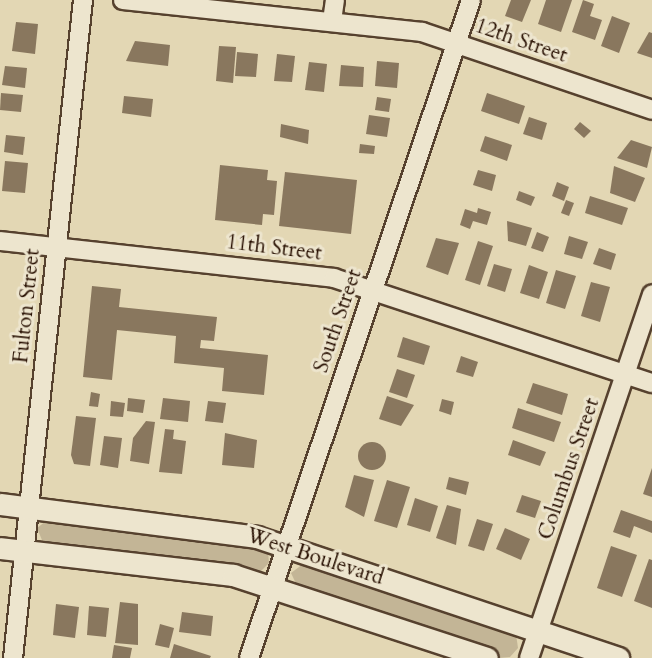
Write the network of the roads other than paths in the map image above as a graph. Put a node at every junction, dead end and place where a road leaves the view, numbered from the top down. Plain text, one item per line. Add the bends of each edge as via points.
1 (83, 0) edge
2 (122, 0) edge
3 (335, 0) edge
4 (471, 0) edge
5 (332, 21) junction
6 (457, 43) junction
7 (652, 110) edge
8 (0, 241) edge
9 (57, 247) junction
10 (374, 289) junction
11 (652, 294) edge
12 (625, 374) junction
13 (652, 383) edge
14 (0, 504) edge
15 (28, 506) junction
16 (285, 545) junction
17 (0, 548) edge
18 (24, 550) junction
19 (273, 585) junction
20 (538, 631) junction
21 (13, 658) edge
22 (249, 658) edge
23 (487, 658) edge
24 (529, 658) edge
25 (618, 658) edge

1 - 9 street, Fulton Street
2 - 5 street, 12th Street
3 - 5 street
4 - 6 street, South Street
5 - 6 street, 12th Street via 408,29
6 - 7 street, 12th Street
6 - 10 street, South Street
8 - 9 street, 11th Street
9 - 10 street, 11th Street via 313,274
9 - 15 street, Fulton Street
10 - 12 street, 11th Street
10 - 16 street, South Street
11 - 12 street, Columbus Street
12 - 13 street, 11th Street
12 - 20 street, Columbus Street
14 - 15 street, West Boulevard
15 - 16 street, West Boulevard via 228,531
15 - 18 street, Fulton Street
16 - 19 street, South Street
16 - 20 street, West Boulevard
17 - 18 street, West Boulevard
18 - 19 street, West Boulevard via 208,571
18 - 21 street, Fulton Street
19 - 22 street, South Street
19 - 23 street, West Boulevard
20 - 24 street, Columbus Street
20 - 25 street, West Boulevard

